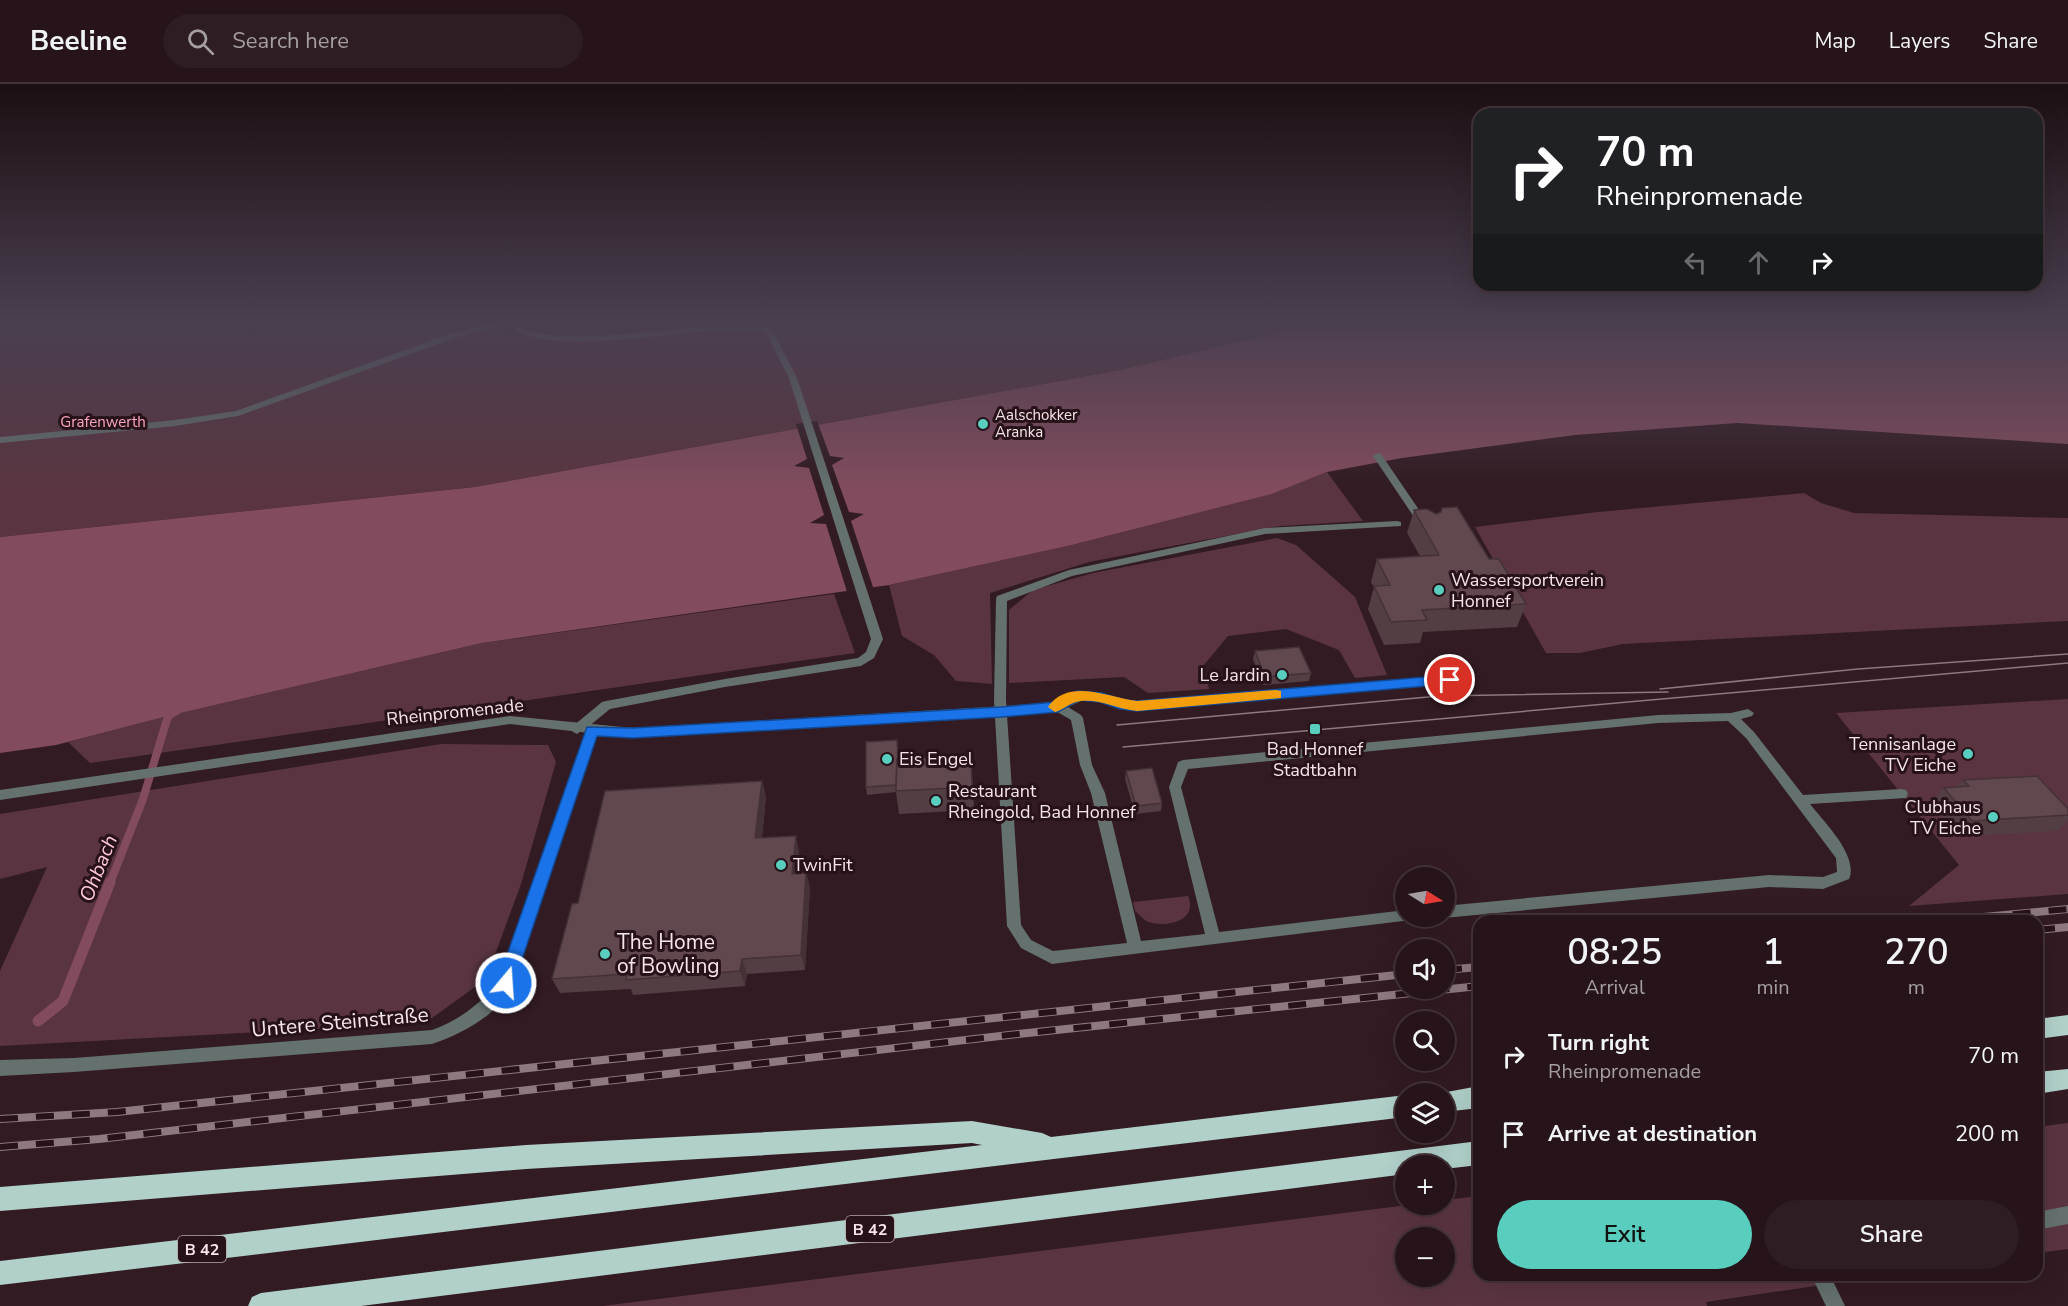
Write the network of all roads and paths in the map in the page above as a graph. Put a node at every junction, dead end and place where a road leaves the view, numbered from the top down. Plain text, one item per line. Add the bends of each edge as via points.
1 (338, 377) edge
2 (793, 377) edge
3 (0, 440) edge
4 (1378, 456) dead end
5 (1397, 524) dead end
6 (1428, 532) edge
7 (1450, 680) dead end
8 (1058, 707) junction
9 (1001, 712) junction
10 (1748, 713) dead end
11 (1731, 717) junction
12 (584, 730) junction
13 (1901, 794) dead end
14 (0, 795) edge
15 (1798, 800) junction
16 (1455, 911) edge
17 (1395, 917) edge
18 (1213, 937) junction
19 (1135, 946) junction
20 (2068, 1025) edge
21 (2043, 1028) edge
22 (0, 1068) edge
23 (2068, 1079) edge
24 (2043, 1082) edge
25 (1473, 1098) edge
26 (1455, 1100) edge
27 (1395, 1107) edge
28 (1060, 1147) junction
29 (1473, 1154) edge
30 (0, 1199) edge
31 (2068, 1215) edge
32 (2043, 1220) edge
33 (0, 1273) edge
34 (1823, 1281) edge
35 (261, 1306) edge
36 (1836, 1306) edge

1 - 3 street via 238,413
2 - 12 street via 877,639 869,658 606,705
4 - 6 street
5 - 9 street via 1265,531 1069,573 1001,599
7 - 8 street, Rheinpromenade via 1137,706 1077,695
8 - 9 street, Rheinpromenade
8 - 19 street via 1077,718
9 - 12 street, Rheinpromenade via 633,733
9 - 19 street via 1014,926 1026,944 1052,957
10 - 11 street
11 - 15 street via 1750,735
11 - 18 street via 1658,719 1183,765 1175,787
12 - 14 street, Rheinpromenade via 543,721 510,720
12 - 22 street, Untere Steinstraße via 506,983 490,1004 459,1028 432,1037
13 - 15 street
15 - 16 street via 1843,857 1844,875 1823,883 1769,881
17 - 18 street
18 - 19 street
20 - 21 highway
23 - 24 highway
25 - 26 highway
27 - 28 highway, B 42
28 - 30 highway via 972,1132 526,1157
28 - 33 highway, B 42
29 - 35 highway, B 42
31 - 32 street
34 - 36 street

